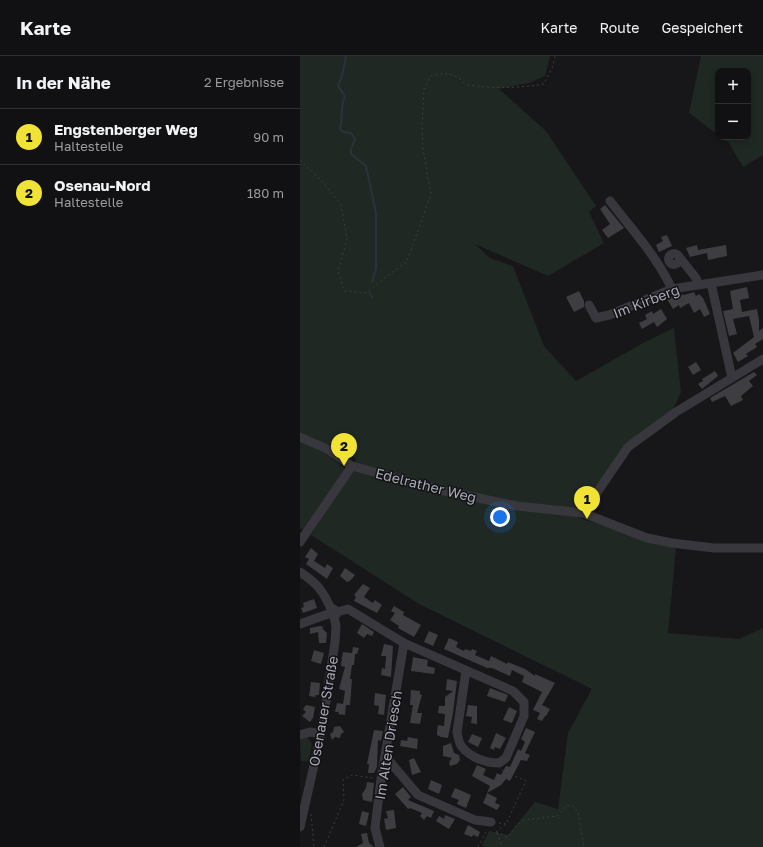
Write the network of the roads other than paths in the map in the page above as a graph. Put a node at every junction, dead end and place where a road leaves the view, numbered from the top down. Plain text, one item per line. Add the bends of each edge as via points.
1 (610, 201) dead end
2 (680, 258) dead end
3 (763, 275) edge
4 (711, 283) junction
5 (698, 284) junction
6 (672, 289) junction
7 (589, 305) dead end
8 (763, 359) edge
9 (732, 378) junction
10 (300, 437) edge
11 (352, 466) junction
12 (583, 513) junction
13 (300, 542) edge
14 (763, 548) edge
15 (300, 572) edge
16 (332, 613) junction
17 (300, 624) edge
18 (404, 643) junction
19 (466, 671) junction
20 (321, 734) junction
21 (300, 735) edge
22 (386, 757) junction
23 (490, 825) road end
24 (300, 827) edge
25 (380, 847) edge

1 - 6 street via 645,247
2 - 5 street
3 - 4 street, Im Kirberg
4 - 5 street, Im Kirberg
4 - 9 street
5 - 6 street, Im Kirberg
6 - 7 street, Im Kirberg via 596,318
8 - 9 street
9 - 12 street via 676,412 628,447
10 - 11 street, Edelrather Weg via 327,449
11 - 12 street, Edelrather Weg via 440,490 509,504
11 - 13 street
12 - 14 street, Edelrather Weg via 647,538 672,543 714,548
15 - 16 street, Osenauer Straße via 323,591
16 - 17 street
16 - 18 street via 348,609
16 - 20 street, Osenauer Straße via 336,626 335,642
18 - 19 street
18 - 22 street, Im Alten Driesch
19 - 19 street via 513,691 524,702 524,716 506,758 500,763 480,760 462,747 459,740 457,732
20 - 21 street via 310,732
20 - 24 street, Osenauer Straße
22 - 23 street via 418,795
22 - 25 street, Im Alten Driesch via 375,828

